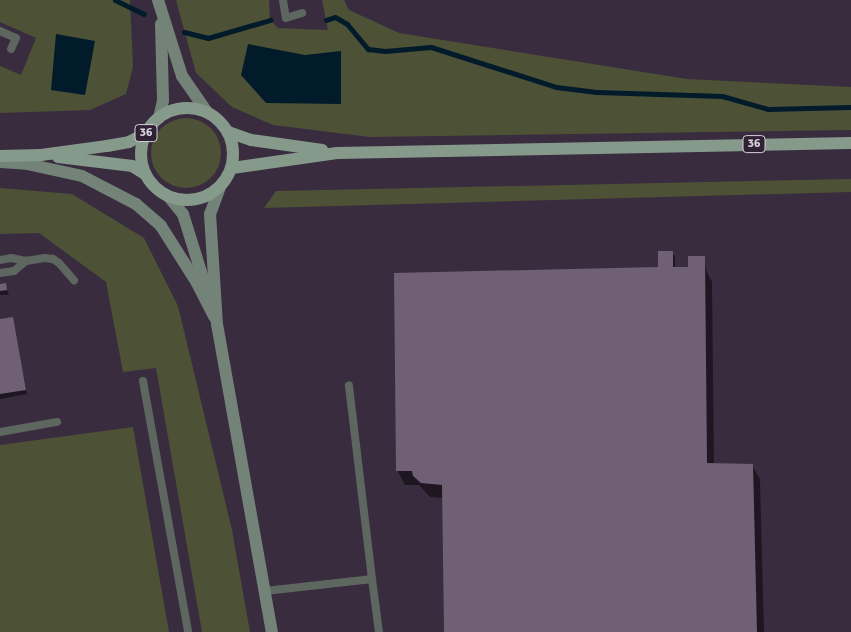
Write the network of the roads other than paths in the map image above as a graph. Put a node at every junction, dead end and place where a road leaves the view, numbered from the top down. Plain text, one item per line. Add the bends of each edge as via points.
1 (283, 0) edge
2 (159, 6) edge
3 (302, 13) dead end
4 (0, 31) edge
5 (11, 49) dead end
6 (207, 112) junction
7 (159, 118) junction
8 (228, 132) junction
9 (146, 133) junction
10 (851, 143) edge
11 (337, 153) junction
12 (41, 155) junction
13 (0, 156) edge
14 (0, 162) edge
15 (232, 168) junction
16 (145, 174) junction
17 (220, 187) junction
18 (169, 197) junction
19 (0, 260) edge
20 (26, 261) junction
21 (0, 273) edge
22 (74, 280) dead end
23 (217, 324) junction
24 (144, 381) dead end
25 (349, 385) dead end
26 (57, 422) dead end
27 (0, 432) edge
28 (372, 578) junction
29 (265, 591) junction
30 (188, 632) edge
31 (272, 632) edge
32 (379, 632) edge

1 - 3 lane via 286,18
2 - 6 main road via 182,76
2 - 7 main road via 163,93
4 - 5 lane via 16,38
6 - 7 main road, 36 via 182,108
6 - 8 main road, 36
7 - 9 main road, 36
8 - 11 main road, 36 via 251,140
8 - 15 main road via 234,156
9 - 12 main road, 36 via 129,142
9 - 16 main road, 36 via 141,153
10 - 11 main road, 36
11 - 15 main road, 36
12 - 13 main road, 36
12 - 16 main road, 36 via 132,166
14 - 23 main road via 27,164 82,176 136,204 161,226 197,283
15 - 17 main road
16 - 18 main road, 36 via 159,191
17 - 18 main road via 209,196 196,200
17 - 23 main road via 210,214
18 - 23 main road via 183,214
19 - 20 lane
20 - 21 lane via 14,271
20 - 22 lane via 53,259
23 - 29 main road
24 - 30 lane
25 - 28 lane
26 - 27 lane
28 - 29 lane
28 - 32 lane
29 - 31 main road

